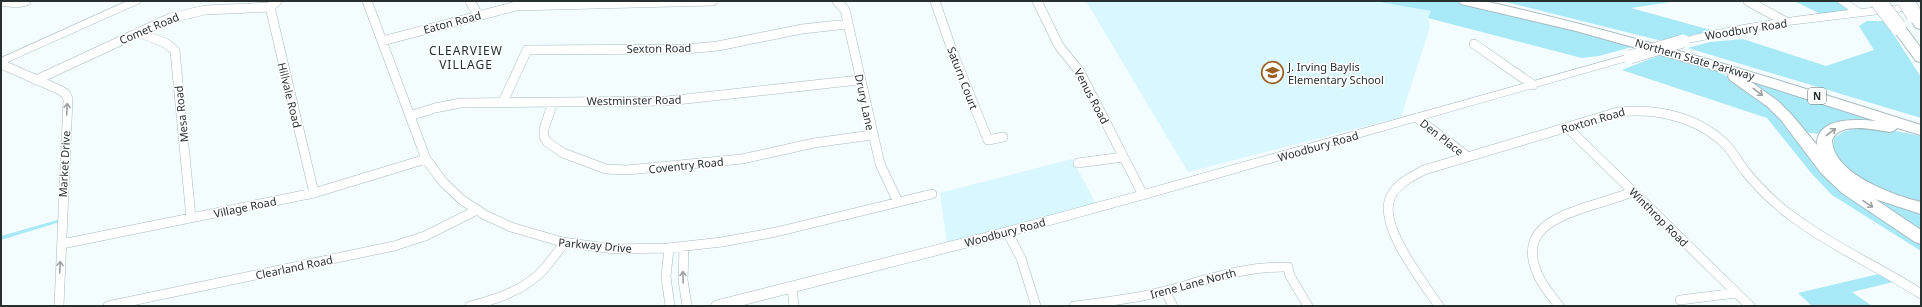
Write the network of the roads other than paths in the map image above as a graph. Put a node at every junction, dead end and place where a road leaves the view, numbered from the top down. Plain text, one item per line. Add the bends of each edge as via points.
1 (1, 1) edge
2 (26, 1) edge
3 (136, 1) edge
4 (278, 1) edge
5 (367, 1) edge
6 (470, 1) edge
7 (713, 1) edge
8 (837, 1) edge
9 (935, 1) edge
10 (1036, 1) edge
11 (1466, 1) edge
12 (1491, 1) edge
13 (1748, 1) edge
14 (1841, 1) edge
15 (1878, 1) edge
16 (1888, 1) edge
17 (1906, 1) edge
18 (270, 7) junction
19 (1859, 12) junction
20 (478, 15) junction
21 (1919, 15) edge
22 (1786, 22) junction
23 (848, 24) junction
24 (1901, 27) junction
25 (138, 32) junction
26 (382, 41) junction
27 (1474, 44) dead end
28 (1921, 55) edge
29 (1921, 58) edge
30 (1, 63) edge
31 (1713, 64) junction
32 (36, 80) junction
33 (859, 80) junction
34 (1533, 85) junction
35 (503, 102) junction
36 (553, 102) junction
37 (410, 116) junction
38 (1417, 118) junction
39 (1921, 122) edge
40 (1567, 128) junction
41 (1921, 130) edge
42 (1921, 133) edge
43 (872, 135) junction
44 (1003, 138) dead end
45 (1123, 157) junction
46 (1468, 157) junction
47 (426, 159) junction
48 (1078, 163) dead end
49 (1633, 192) junction
50 (314, 193) junction
51 (932, 194) dead end
52 (1143, 195) junction
53 (898, 202) junction
54 (1921, 208) edge
55 (475, 211) junction
56 (191, 218) junction
57 (1007, 232) junction
58 (1921, 238) edge
59 (62, 244) junction
60 (564, 244) junction
61 (684, 247) junction
62 (669, 248) junction
63 (792, 287) junction
64 (1166, 291) junction
65 (1736, 293) junction
66 (1921, 294) edge
67 (1680, 300) dead end
68 (59, 306) edge
69 (108, 306) edge
70 (470, 306) edge
71 (670, 306) edge
72 (687, 306) edge
73 (718, 306) edge
74 (794, 306) edge
75 (1036, 306) edge
76 (1074, 306) edge
77 (1173, 306) edge
78 (1308, 306) edge
79 (1439, 306) edge
80 (1559, 306) edge
81 (1750, 306) edge

1 - 2 street
3 - 30 main road
4 - 18 street
5 - 26 street, Parkway Drive
6 - 20 street
7 - 20 street, Eaton Road via 526,4
8 - 23 street, Drury Lane via 845,10
9 - 44 street, Saturn Court via 988,140
10 - 45 street, Venus Road via 1059,46 1080,72
11 - 31 highway, Northern State Parkway / N via 1581,28
12 - 39 highway, Northern State Parkway / N via 1664,45
13 - 22 street
14 - 19 main road
15 - 24 highway, bridge
16 - 24 highway
17 - 21 highway, bridge
18 - 25 street, Comet Road via 192,12 170,18
18 - 50 street, Hillvale Road
19 - 21 main road, Woodbury Road
19 - 22 main road, Woodbury Road
20 - 26 street, Eaton Road
22 - 34 main road, Woodbury Road, bridge via 1713,33
23 - 33 street, Drury Lane
23 - 35 street, Sexton Road via 802,29 718,46 686,49 527,50
24 - 28 highway
24 - 29 highway
25 - 32 street, Comet Road
25 - 56 street, Mesa Road via 167,44 175,51
26 - 37 street, Parkway Drive
27 - 34 street
30 - 32 street, Market Drive
31 - 41 highway, Northern State Parkway / N
31 -> 58 highway via 1773,104 1827,169 1848,189
59 -> 32 street, Market Drive via 68,99 60,90
33 - 36 street, Westminster Road via 667,101
33 - 43 street, Drury Lane
34 - 38 main road, Woodbury Road
35 - 36 street, Westminster Road
35 - 37 street, Westminster Road via 462,103
36 - 43 street, Coventry Road via 544,129 547,142 563,153 606,169 627,170 742,159 814,143
37 - 47 street, Parkway Drive
38 - 46 street, Den Place
38 - 52 main road, Woodbury Road
40 - 46 street, Roxton Road
40 - 49 street, Winthrop Road
40 - 66 street, Roxton Road via 1632,110 1659,112 1691,121 1727,145 1756,184 1788,214
54 -> 42 highway via 1885,197 1857,182 1835,165 1824,150 1823,144 1826,135 1832,129 1843,125 1861,124
43 - 53 street, Drury Lane via 880,164
45 - 48 street
45 - 52 street, Venus Road
46 - 79 street, Roxton Road via 1410,176 1400,182 1389,199 1387,212 1390,226 1401,248
47 - 50 street, Village Road
47 - 55 street, Parkway Drive via 444,185
49 - 65 street, Winthrop Road
49 - 80 street via 1554,219 1538,232 1532,253 1536,270 1546,290
50 - 56 street, Village Road
51 - 53 street, Parkway Drive
52 - 57 main road, Woodbury Road
53 - 61 street, Parkway Drive via 742,240
55 - 60 street, Parkway Drive via 524,233
55 - 69 street, Clearland Road via 425,236 394,246
56 - 59 street, Village Road
57 - 63 main road, Woodbury Road
57 - 75 street via 1021,258
68 -> 59 street, Market Drive
60 - 62 street, Parkway Drive via 621,249
60 - 70 street via 545,268 520,288
61 - 62 street, Parkway Drive
72 -> 61 street via 683,280
62 - 71 street via 666,277
63 - 73 main road, Woodbury Road
63 - 74 street
64 - 76 street, Irene Lane North
64 - 77 street
64 - 78 street, Irene Lane North via 1226,272 1270,266 1288,267 1290,276
65 - 67 street
65 - 81 street, Winthrop Road

